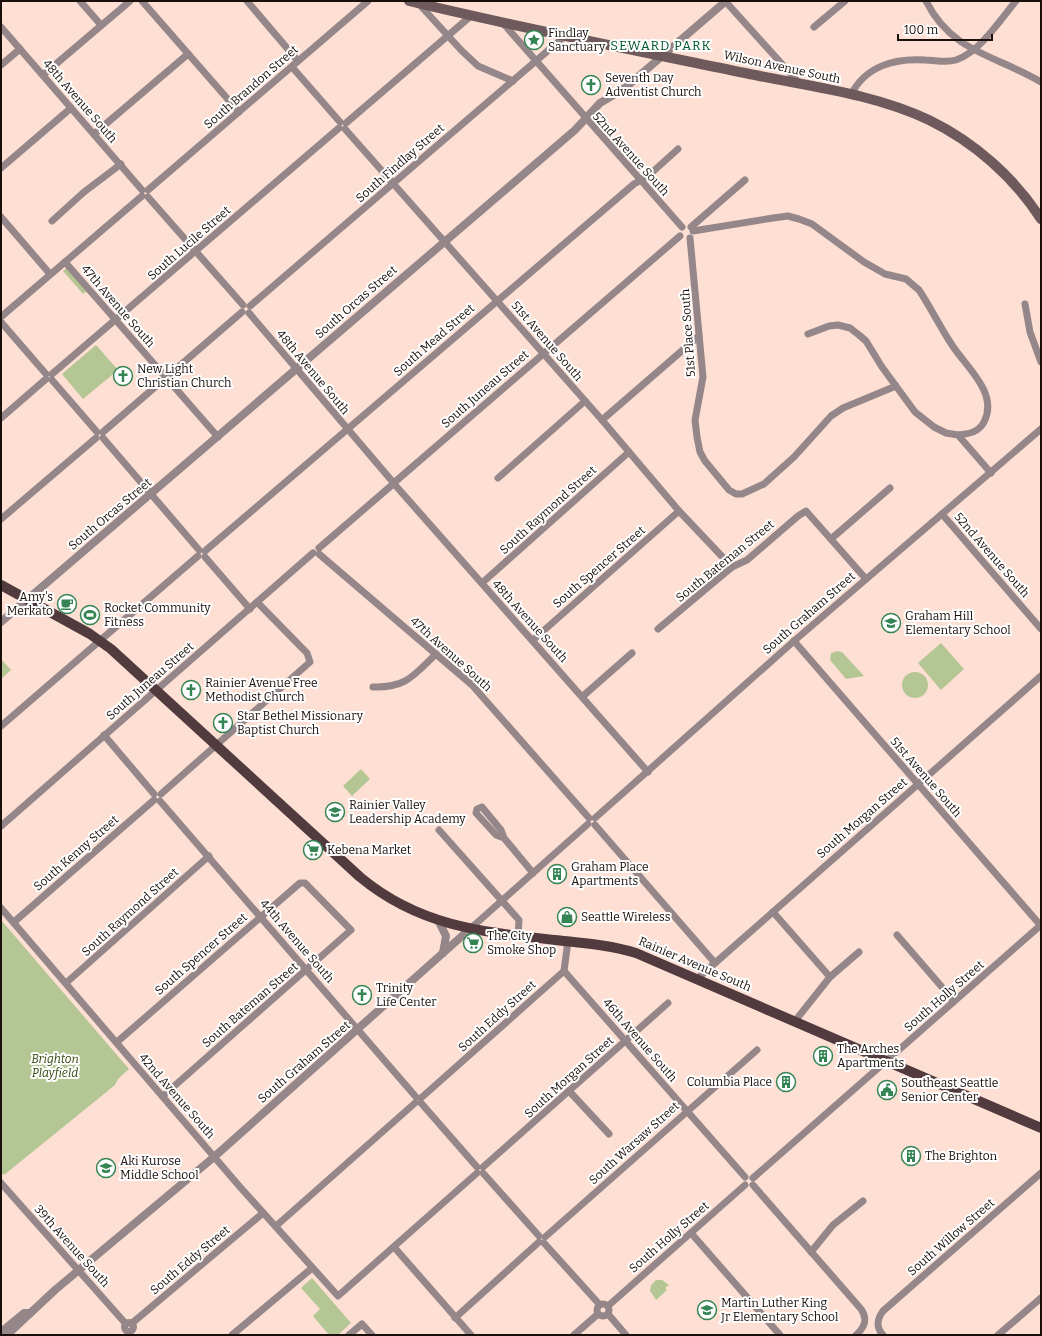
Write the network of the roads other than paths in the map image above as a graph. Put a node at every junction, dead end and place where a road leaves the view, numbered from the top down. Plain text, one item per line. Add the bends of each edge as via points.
1 (80, 1) edge
2 (130, 1) edge
3 (142, 1) edge
4 (247, 1) edge
5 (368, 1) edge
6 (409, 1) edge
7 (726, 1) edge
8 (845, 1) edge
9 (926, 1) edge
10 (1016, 1) edge
11 (419, 4) junction
12 (472, 15) junction
13 (502, 22) junction
14 (102, 25) junction
15 (1, 27) edge
16 (814, 27) dead end
17 (448, 36) junction
18 (564, 36) junction
19 (20, 49) junction
20 (974, 50) junction
21 (188, 54) junction
22 (662, 56) junction
23 (298, 61) junction
24 (536, 61) junction
25 (1, 65) edge
26 (292, 67) junction
27 (43, 75) junction
28 (513, 81) junction
29 (1041, 82) edge
30 (801, 85) junction
31 (851, 95) junction
32 (71, 108) junction
33 (239, 112) junction
34 (586, 119) junction
35 (343, 125) junction
36 (94, 134) junction
37 (678, 149) dead end
38 (121, 164) junction
39 (1, 168) edge
40 (641, 180) junction
41 (745, 180) dead end
42 (394, 183) junction
43 (145, 193) junction
44 (1, 217) edge
45 (1041, 219) edge
46 (52, 220) dead end
47 (682, 227) junction
48 (691, 232) junction
49 (680, 236) junction
50 (445, 242) junction
51 (196, 252) junction
52 (65, 262) junction
53 (50, 274) junction
54 (497, 301) junction
55 (1025, 304) dead end
56 (246, 309) junction
57 (1, 319) edge
58 (117, 320) junction
59 (808, 334) dead end
60 (699, 336) junction
61 (543, 354) junction
62 (1041, 362) edge
63 (297, 368) junction
64 (49, 377) junction
65 (166, 378) junction
66 (896, 386) junction
67 (585, 401) junction
68 (1, 418) edge
69 (602, 420) junction
70 (347, 429) junction
71 (1041, 429) edge
72 (100, 435) junction
73 (958, 435) junction
74 (218, 437) junction
75 (629, 452) junction
76 (991, 473) junction
77 (498, 478) dead end
78 (394, 483) junction
79 (890, 488) dead end
80 (151, 495) junction
81 (679, 511) junction
82 (942, 514) junction
83 (1, 519) edge
84 (831, 539) junction
85 (317, 552) junction
86 (202, 553) junction
87 (732, 567) junction
88 (866, 579) junction
89 (482, 584) junction
90 (1, 585) edge
91 (28, 600) junction
92 (257, 602) junction
93 (250, 608) junction
94 (1, 622) edge
95 (1041, 629) edge
96 (658, 630) dead end
97 (533, 640) junction
98 (100, 641) junction
99 (794, 641) junction
100 (632, 653) dead end
101 (436, 654) junction
102 (1041, 676) edge
103 (373, 687) dead end
104 (156, 689) junction
105 (583, 696) junction
106 (1, 726) edge
107 (104, 735) junction
108 (216, 745) junction
109 (648, 772) junction
110 (918, 784) junction
111 (157, 797) junction
112 (592, 821) junction
113 (1, 826) edge
114 (439, 830) dead end
115 (504, 838) dead end
116 (209, 856) junction
117 (533, 873) junction
118 (502, 901) junction
119 (1, 908) edge
120 (773, 912) junction
121 (261, 917) junction
122 (438, 920) junction
123 (14, 922) junction
124 (1041, 926) edge
125 (471, 928) junction
126 (351, 930) joint
127 (897, 935) dead end
128 (518, 936) junction
129 (568, 941) junction
130 (859, 952) dead end
131 (443, 954) junction
132 (715, 963) junction
133 (307, 970) junction
134 (564, 971) junction
135 (830, 977) junction
136 (698, 978) junction
137 (66, 983) junction
138 (954, 1001) junction
139 (668, 1003) dead end
140 (795, 1021) junction
141 (359, 1030) junction
142 (626, 1041) junction
143 (117, 1042) junction
144 (757, 1050) dead end
145 (887, 1061) junction
146 (569, 1091) junction
147 (163, 1096) junction
148 (418, 1100) junction
149 (687, 1110) junction
150 (1041, 1128) edge
151 (609, 1134) dead end
152 (214, 1157) junction
153 (480, 1170) junction
154 (1041, 1173) edge
155 (749, 1181) junction
156 (1, 1183) edge
157 (863, 1201) dead end
158 (263, 1213) junction
159 (276, 1226) junction
160 (690, 1233) junction
161 (542, 1239) junction
162 (394, 1247) junction
163 (811, 1252) junction
164 (312, 1268) junction
165 (78, 1271) junction
166 (338, 1296) joint
167 (1041, 1298) edge
168 (600, 1305) junction
169 (608, 1306) junction
170 (30, 1313) junction
171 (598, 1314) junction
172 (608, 1314) junction
173 (455, 1318) junction
174 (130, 1329) edge
175 (1, 1332) edge
176 (7, 1335) edge
177 (118, 1335) edge
178 (232, 1335) edge
179 (348, 1335) edge
180 (372, 1335) edge
181 (471, 1335) edge
182 (574, 1335) edge
183 (626, 1335) edge
184 (780, 1335) edge
185 (856, 1335) edge
186 (883, 1335) edge
187 (998, 1335) edge

1 - 14 street
2 - 14 street
3 - 21 street
4 - 23 street
5 - 23 street, South Brandon Street
6 - 11 main road, Wilson Avenue South
7 - 22 street, South Orcas Street
7 - 30 street
8 - 16 street
9 - 20 street via 943,28 952,37
10 - 20 street
11 - 12 main road, Wilson Avenue South
11 - 17 street
12 - 13 main road, Wilson Avenue South
12 - 17 street, South Lucile Street
13 - 18 main road, Wilson Avenue South
13 - 24 street, 52nd Avenue South
14 - 27 street
15 - 19 street, 48th Avenue South
17 - 28 street via 478,66
17 - 35 street, South Lucile Street
18 - 22 main road, Wilson Avenue South
18 - 24 street, South Findlay Street
19 - 25 street
19 - 27 street, 48th Avenue South
20 - 29 street
20 - 31 street via 956,60 914,59 888,63 866,74
21 - 33 street
21 - 36 street
22 - 30 main road, Wilson Avenue South
22 - 34 street, South Orcas Street via 625,88 600,104
23 - 26 street, South Brandon Street
24 - 28 street, South Findlay Street
24 - 34 street, 52nd Avenue South
26 - 33 street, South Brandon Street
26 - 35 street, 51st Avenue South
27 - 32 street, 48th Avenue South
28 - 42 street, South Findlay Street
30 - 31 main road, Wilson Avenue South
31 - 45 main road, Wilson Avenue South via 909,112 960,139 1004,174
32 - 36 street, 48th Avenue South
32 - 39 street
33 - 43 street, South Brandon Street
34 - 40 street, 52nd Avenue South
34 - 50 street, South Orcas Street
35 - 42 street, 51st Avenue South
35 - 51 street, South Lucile Street
36 - 38 street, 48th Avenue South
37 - 40 street, South Mead Street
38 - 43 street, 48th Avenue South
38 - 46 street
40 - 47 street, 52nd Avenue South
40 - 54 street, South Mead Street
41 - 48 street
42 - 50 street, 51st Avenue South
42 - 56 street, South Findlay Street
43 - 51 street, 48th Avenue South
43 - 52 street, South Brandon Street
44 - 53 street
47 - 48 street via 688,226
47 - 49 street
48 - 49 street via 686,239
48 - 60 street, 51st Place South
48 - 73 street via 788,216 799,218 812,224 864,262 885,274 913,284 920,290 951,344 986,396 987,416 982,426 969,434
49 - 61 street, South Juneau Street
50 - 54 street, 51st Avenue South
50 - 63 street, South Orcas Street
51 - 56 street, 48th Avenue South
51 - 58 street, South Lucile Street
52 - 53 street, South Brandon Street
52 - 58 street, 47th Avenue South
53 - 57 street, South Brandon Street
54 - 61 street, 51st Avenue South
54 - 70 street, South Mead Street
55 - 62 street via 1030,332
56 - 63 street, 48th Avenue South
56 - 65 street, South Findlay Street
57 - 64 street
58 - 64 street, South Lucile Street
58 - 65 street, 47th Avenue South
59 - 66 street via 829,326 850,328 866,341
60 - 66 street, 51st Place South via 703,377 695,420 700,452 711,470 736,494 750,492 764,484 794,457 831,416 854,403
60 - 69 street
61 - 67 street, 51st Avenue South
61 - 78 street, South Juneau Street
63 - 70 street, 48th Avenue South
63 - 74 street, South Orcas Street
64 - 68 street, South Lucile Street
64 - 72 street
65 - 72 street, South Findlay Street
65 - 74 street, 47th Avenue South
66 - 73 street via 923,420
67 - 69 street, 51st Avenue South
67 - 77 street
69 - 75 street, 51st Avenue South
70 - 78 street, 48th Avenue South
70 - 86 street, South Mead Street
71 - 76 street, South Graham Street
72 - 80 street
72 - 83 street, South Findlay Street
73 - 76 street
74 - 80 street, South Orcas Street
75 - 81 street, 51st Avenue South
75 - 89 street, South Raymond Street
76 - 82 street, South Graham Street
78 - 85 street, South Juneau Street
78 - 89 street, 48th Avenue South
79 - 84 street
80 - 86 street
80 - 91 street, South Orcas Street
81 - 87 street, 51st Avenue South
81 - 97 street, South Spencer Street
82 - 88 street, South Graham Street
82 - 95 street, 52nd Avenue South
84 - 87 street, South Bateman Street via 806,511 747,560
84 - 88 street
85 - 92 street, South Juneau Street
85 - 101 street, 47th Avenue South
86 - 93 street
86 - 98 street, South Mead Street
87 - 96 street, South Bateman Street
88 - 99 street, South Graham Street
89 - 97 street, 48th Avenue South
90 - 91 main road, Rainier Avenue South
91 - 94 street, South Orcas Street
91 - 98 main road, Rainier Avenue South
92 - 93 street, South Juneau Street
92 - 108 street, South Kenny Street via 307,653 310,662 294,680
93 - 104 street, South Juneau Street
97 - 105 street, 48th Avenue South
98 - 104 main road, Rainier Avenue South
98 - 106 street, South Mead Street
99 - 109 street, South Graham Street
99 - 110 street, 51st Avenue South
100 - 105 street
101 - 103 street via 404,682 389,688
101 - 112 street, 47th Avenue South via 473,686
102 - 110 street, South Morgan Street
104 - 107 street, South Juneau Street
104 - 108 main road, Rainier Avenue South
105 - 109 street, 48th Avenue South
107 - 111 street, 44th Avenue South
107 - 113 street, South Juneau Street
108 - 111 street, South Kenny Street
108 - 122 main road, Rainier Avenue South via 372,887 406,908
109 - 112 street, South Graham Street
110 - 120 street, South Morgan Street
110 - 124 street, 51st Avenue South
111 - 116 street, 44th Avenue South
111 - 123 street, South Kenny Street
112 - 117 street, South Graham Street
112 - 132 street, 47th Avenue South
114 - 118 street
115 - 117 street
116 - 121 street, 44th Avenue South
116 - 137 street, South Raymond Street
117 - 118 street, South Graham Street
118 - 125 street, South Graham Street
118 - 128 street via 519,920
119 - 123 street, 42nd Avenue South
120 - 132 street, South Morgan Street
120 - 135 street
121 - 126 street, South Spencer Street via 300,883 305,883
121 - 133 street, 44th Avenue South
121 - 143 street, South Spencer Street
122 - 125 main road, Rainier Avenue South
122 - 131 street via 446,936
123 - 137 street, 42nd Avenue South
124 - 138 street, South Holly Street
125 - 128 main road, Rainier Avenue South
125 - 131 street, South Graham Street
126 - 133 street, South Bateman Street
127 - 138 street
128 - 129 main road, Rainier Avenue South
129 - 134 street
129 - 136 main road, Rainier Avenue South via 636,953
130 - 135 street
131 - 141 street, South Graham Street
132 - 136 street, South Morgan Street
133 - 141 street, 44th Avenue South
133 - 147 street, South Bateman Street
134 - 142 street, 46th Avenue South
134 - 148 street, South Eddy Street
135 - 140 street
136 - 140 main road, Rainier Avenue South
137 - 143 street, 42nd Avenue South
138 - 145 street, South Holly Street
139 - 142 street, South Morgan Street
140 - 145 main road, Rainier Avenue South
141 - 148 street, 44th Avenue South
141 - 152 street, South Graham Street
142 - 146 street, South Morgan Street
142 - 149 street, 46th Avenue South
143 - 147 street, 42nd Avenue South
144 - 149 street, South Warsaw Street
145 - 150 main road, Rainier Avenue South
145 - 155 street, South Holly Street
146 - 151 street
146 - 153 street, South Morgan Street
147 - 152 street, 42nd Avenue South
148 - 153 street, 44th Avenue South
148 - 159 street, South Eddy Street
149 - 155 street, 46th Avenue South
149 - 161 street, South Warsaw Street
152 - 158 street, 42nd Avenue South
152 - 165 street, South Graham Street
153 - 161 street, 44th Avenue South
153 - 162 street, South Morgan Street
154 - 186 street, South Willow Street via 883,1311 878,1320 878,1328
155 - 160 street, South Holly Street
155 - 163 street, 46th Avenue South
156 - 165 street, 39th Avenue South
157 - 163 street via 833,1225
158 - 159 street, 42nd Avenue South
158 - 174 street, South Eddy Street
159 - 164 street, 42nd Avenue South
160 - 169 street, South Holly Street
160 - 184 street
161 - 168 street, 44th Avenue South
161 - 173 street, South Warsaw Street
162 - 166 street, South Morgan Street
162 - 173 street
163 - 185 street, 46th Avenue South via 861,1308 866,1318 863,1328
164 - 166 street, 42nd Avenue South
164 - 178 street
165 - 170 street, South Graham Street
165 - 174 street, 39th Avenue South
167 - 187 street
168 - 169 street
168 - 171 street via 597,1309
169 - 172 street
170 - 175 street, South Graham Street via 24,1313
170 - 176 street, South Graham Street
171 - 172 street
171 - 182 street
172 - 183 street
173 - 181 street
174 - 177 street, South Eddy Street
179 - 180 street via 362,1324

